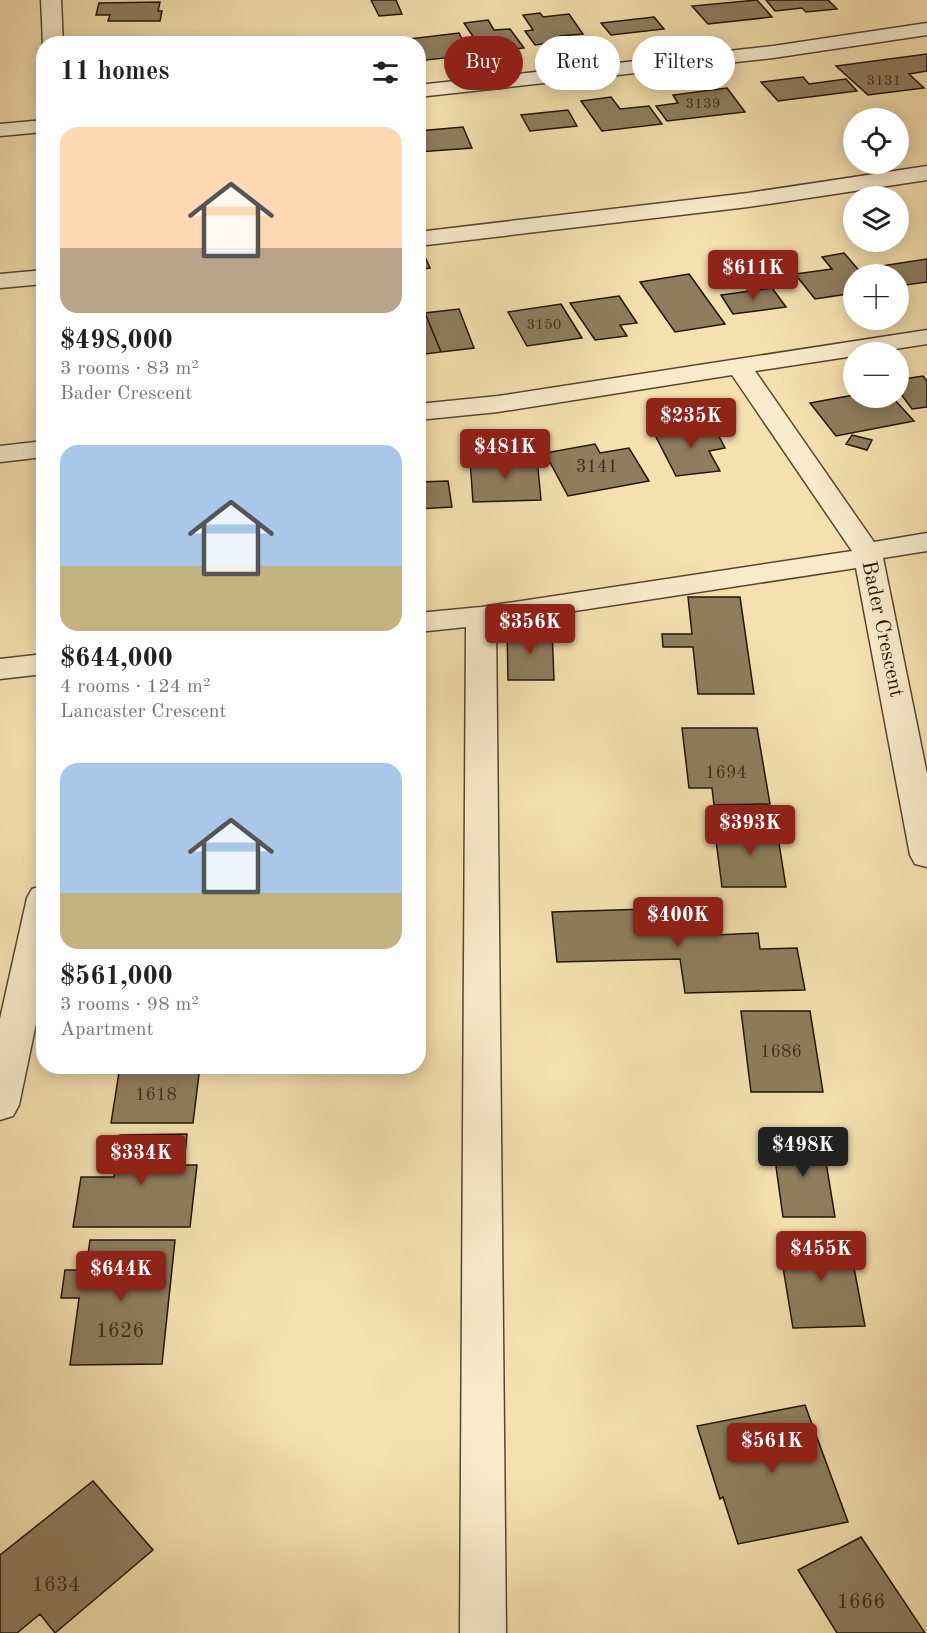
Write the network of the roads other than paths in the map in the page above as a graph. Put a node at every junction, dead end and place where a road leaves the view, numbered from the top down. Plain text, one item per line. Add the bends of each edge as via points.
1 (51, 0) edge
2 (927, 29) edge
3 (53, 36) edge
4 (426, 90) edge
5 (36, 127) edge
6 (0, 130) edge
7 (927, 173) edge
8 (426, 238) edge
9 (36, 278) edge
10 (0, 281) edge
11 (927, 337) edge
12 (739, 367) junction
13 (426, 411) edge
14 (36, 450) edge
15 (0, 454) edge
16 (927, 542) edge
17 (868, 555) junction
18 (482, 616) junction
19 (426, 622) edge
20 (36, 665) edge
21 (0, 669) edge
22 (927, 855) edge
23 (36, 936) edge
24 (0, 1105) edge
25 (483, 1633) edge

1 - 3 street
2 - 4 street via 773,52
5 - 6 street
7 - 8 street via 724,203
9 - 10 street
11 - 12 street
12 - 13 street
12 - 17 street, Bader Crescent
14 - 15 street
16 - 17 street
17 - 18 street
17 - 22 street, Bader Crescent
18 - 19 street
18 - 25 street
20 - 21 street
23 - 24 street

